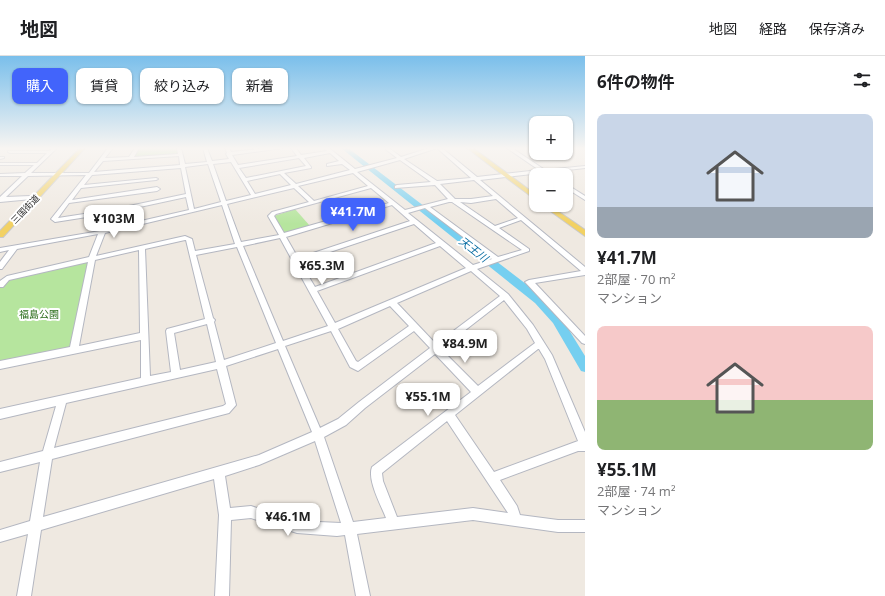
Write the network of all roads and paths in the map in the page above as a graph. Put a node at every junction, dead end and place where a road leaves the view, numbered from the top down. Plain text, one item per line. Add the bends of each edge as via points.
1 (100, 173) edge
2 (155, 173) edge
3 (183, 173) edge
4 (213, 173) edge
5 (240, 173) edge
6 (280, 173) edge
7 (281, 173) edge
8 (345, 173) edge
9 (357, 173) edge
10 (423, 173) edge
11 (468, 173) edge
12 (505, 173) edge
13 (524, 173) edge
14 (0, 174) edge
15 (28, 174) junction
16 (59, 174) junction
17 (90, 174) junction
18 (508, 175) junction
19 (474, 178) junction
20 (156, 179) junction
21 (244, 180) junction
22 (435, 182) junction
23 (294, 186) junction
24 (373, 186) junction
25 (80, 187) junction
26 (397, 187) dead end
27 (529, 189) edge
28 (157, 190) junction
29 (573, 190) edge
30 (529, 192) edge
31 (188, 195) junction
32 (254, 196) junction
33 (497, 197) junction
34 (30, 198) dead end
35 (585, 198) edge
36 (0, 199) edge
37 (453, 200) junction
38 (67, 202) junction
39 (158, 202) junction
40 (223, 203) junction
41 (313, 203) junction
42 (394, 203) junction
43 (424, 206) junction
44 (192, 211) junction
45 (110, 212) junction
46 (404, 212) junction
47 (555, 212) edge
48 (562, 212) edge
49 (522, 218) junction
50 (416, 221) junction
51 (496, 228) junction
52 (585, 229) edge
53 (1, 232) edge
54 (102, 232) junction
55 (585, 234) edge
56 (282, 236) junction
57 (442, 243) junction
58 (239, 245) junction
59 (15, 247) junction
60 (142, 248) junction
61 (0, 250) edge
62 (193, 254) junction
63 (295, 258) junction
64 (92, 259) junction
65 (494, 262) junction
66 (0, 267) edge
67 (472, 268) junction
68 (585, 272) edge
69 (1, 282) edge
70 (314, 290) junction
71 (505, 296) junction
72 (392, 302) junction
73 (211, 320) junction
74 (414, 326) junction
75 (334, 327) junction
76 (144, 336) junction
77 (585, 341) edge
78 (281, 344) junction
79 (542, 346) junction
80 (74, 350) junction
81 (437, 350) junction
82 (222, 364) junction
83 (0, 365) edge
84 (176, 375) junction
85 (146, 382) junction
86 (477, 392) junction
87 (62, 401) junction
88 (0, 414) edge
89 (449, 415) junction
90 (318, 435) junction
91 (585, 445) edge
92 (47, 455) junction
93 (0, 467) edge
94 (219, 473) junction
95 (492, 478) junction
96 (225, 515) junction
97 (516, 520) junction
98 (393, 522) junction
99 (37, 525) junction
100 (585, 526) edge
101 (350, 529) junction
102 (0, 536) edge
103 (24, 596) edge
104 (222, 596) edge
105 (363, 596) edge

1 - 17 street
2 - 20 street
3 - 31 street
4 - 40 street
5 - 21 street
6 - 21 street
7 - 23 street
8 - 23 street
9 - 24 street
10 - 22 street
11 - 19 street
12 - 18 main road
13 - 18 street
14 - 15 street
15 - 16 street
15 - 36 street
16 - 17 street
16 - 53 main road, 三国街道
17 - 25 street
18 - 19 street
18 - 27 main road
18 - 30 main road
19 - 22 street
19 - 33 street
20 - 25 street
20 - 28 street
21 - 32 street
22 - 26 street
22 - 37 street
23 - 32 street
23 - 41 street
24 - 41 street
24 - 42 street
25 - 38 street
28 - 38 street
28 - 39 street
29 - 35 street
31 - 39 street
31 - 44 street
32 - 40 street
33 - 37 street via 470,201
33 - 49 street
34 - 36 street
37 - 43 street
37 - 51 street
38 - 45 street via 55,220
39 - 45 street
40 - 44 street
40 - 58 street
41 - 56 street via 271,214
42 - 46 street
42 - 56 street
43 - 46 street
43 - 65 street
44 - 54 street
45 - 54 street
46 - 50 street
47 - 55 main road
48 - 52 main road
49 - 51 street
49 - 68 street
50 - 57 street
50 - 63 street
51 - 65 street via 527,250
54 - 59 street
54 - 64 street
56 - 58 street
56 - 63 street
57 - 67 street
57 - 70 street
58 - 62 street
58 - 78 street
59 - 61 street
59 - 66 street
60 - 62 street via 188,238
60 - 64 street
60 - 76 street
62 - 73 street
63 - 70 street
64 - 69 street via 7,278
64 - 80 street
65 - 67 street
67 - 71 street
67 - 72 street
68 - 77 street via 529,282
70 - 75 street
71 - 79 street
71 - 81 street
72 - 74 street
72 - 75 street
73 - 82 street
73 - 84 street via 170,331
74 - 75 street via 358,367 353,364
74 - 81 street
75 - 78 street
76 - 80 street
76 - 85 street
78 - 82 street
78 - 90 street
79 - 86 street via 536,346
79 - 91 street via 552,363
80 - 83 street
81 - 86 street
81 - 90 street via 342,422
82 - 84 street
82 - 92 street via 231,405 226,410
84 - 85 street
85 - 87 street
86 - 89 street
87 - 88 street
87 - 92 street
89 - 95 street
89 - 98 street via 376,471 376,481
90 - 94 street via 275,454
90 - 101 street
91 - 95 street
92 - 93 street
92 - 99 street
94 - 96 street
94 - 99 street
95 - 97 street
96 - 101 street via 245,511 303,528
96 - 104 street
97 - 98 street via 474,514
97 - 100 street via 558,526
98 - 101 street
99 - 102 street
99 - 103 street
101 - 105 street

